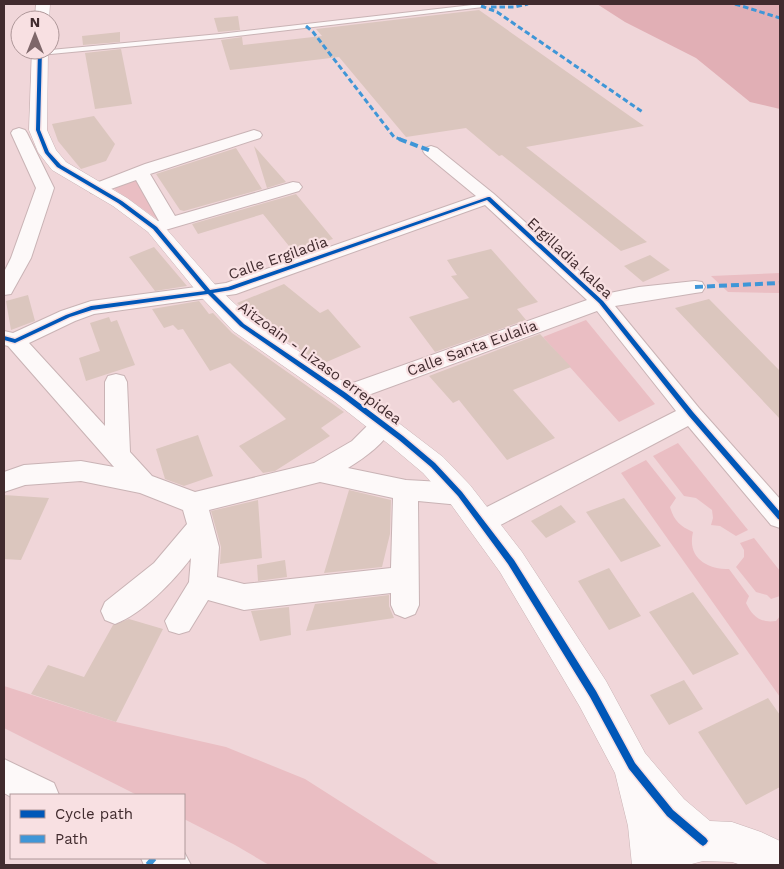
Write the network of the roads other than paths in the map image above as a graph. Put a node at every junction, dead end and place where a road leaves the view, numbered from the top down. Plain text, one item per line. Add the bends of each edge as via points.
1 (481, 6) dead end
2 (60, 50) edge
3 (38, 60) edge
4 (20, 133) edge
5 (254, 135) dead end
6 (431, 151) dead end
7 (140, 172) junction
8 (293, 188) dead end
9 (97, 189) junction
10 (488, 198) junction
11 (162, 226) junction
12 (695, 287) dead end
13 (4, 289) edge
14 (210, 293) junction
15 (601, 302) junction
16 (9, 340) edge
17 (116, 382) dead end
18 (344, 395) junction
19 (692, 414) junction
20 (383, 424) junction
21 (118, 453) junction
22 (320, 472) junction
23 (4, 482) edge
24 (143, 483) junction
25 (406, 490) junction
26 (460, 494) junction
27 (198, 514) junction
28 (780, 517) edge
29 (482, 522) junction
30 (202, 586) junction
31 (115, 611) dead end
32 (179, 621) dead end
33 (632, 766) junction
34 (4, 775) edge
35 (40, 794) edge
36 (703, 841) junction
37 (161, 859) edge
38 (174, 865) edge
39 (652, 865) edge
40 (656, 865) edge
41 (780, 865) edge

1 - 2 lane via 220,36
3 - 4 street, Aitzoain - Lizaso errepidea
4 - 9 street, Aitzoain - Lizaso errepidea via 47,152 59,166
4 - 13 street via 45,188 21,258
5 - 7 street
6 - 10 street, Ergilladia kalea
7 - 9 street
7 - 11 street
8 - 11 street
9 - 11 street, Aitzoain - Lizaso errepidea
10 - 14 street, Calle Ergiladia
10 - 15 street, Ergilladia kalea
11 - 14 street, Aitzoain - Lizaso errepidea
12 - 15 street, Ergilladia kalea
14 - 16 street via 91,308
14 - 18 street, Aitzoain - Lizaso errepidea via 242,325
15 - 18 street, Calle Santa Eulalia
15 - 19 street, Ergilladia kalea
16 - 21 street
17 - 21 street
18 - 20 street, Aitzoain - Lizaso errepidea
19 - 28 street, Ergilladia kalea
19 - 29 street
20 - 22 street via 361,448
20 - 26 street, Aitzoain - Lizaso errepidea via 432,465
21 - 24 street
22 - 25 street
22 - 27 street
23 - 24 street via 24,476 81,471
24 - 27 street
25 - 26 street
25 - 30 street via 405,592 244,598
26 - 29 street, Aitzoain - Lizaso errepidea
27 - 30 street via 206,547
27 - 31 street via 164,572
29 - 33 street, Aitzoain - Lizaso errepidea via 511,562 593,694
30 - 32 street
33 - 36 street via 670,812
33 - 39 street via 648,826
34 - 35 street
36 - 40 street via 675,849
36 - 41 street via 732,842 761,852
37 - 38 street

